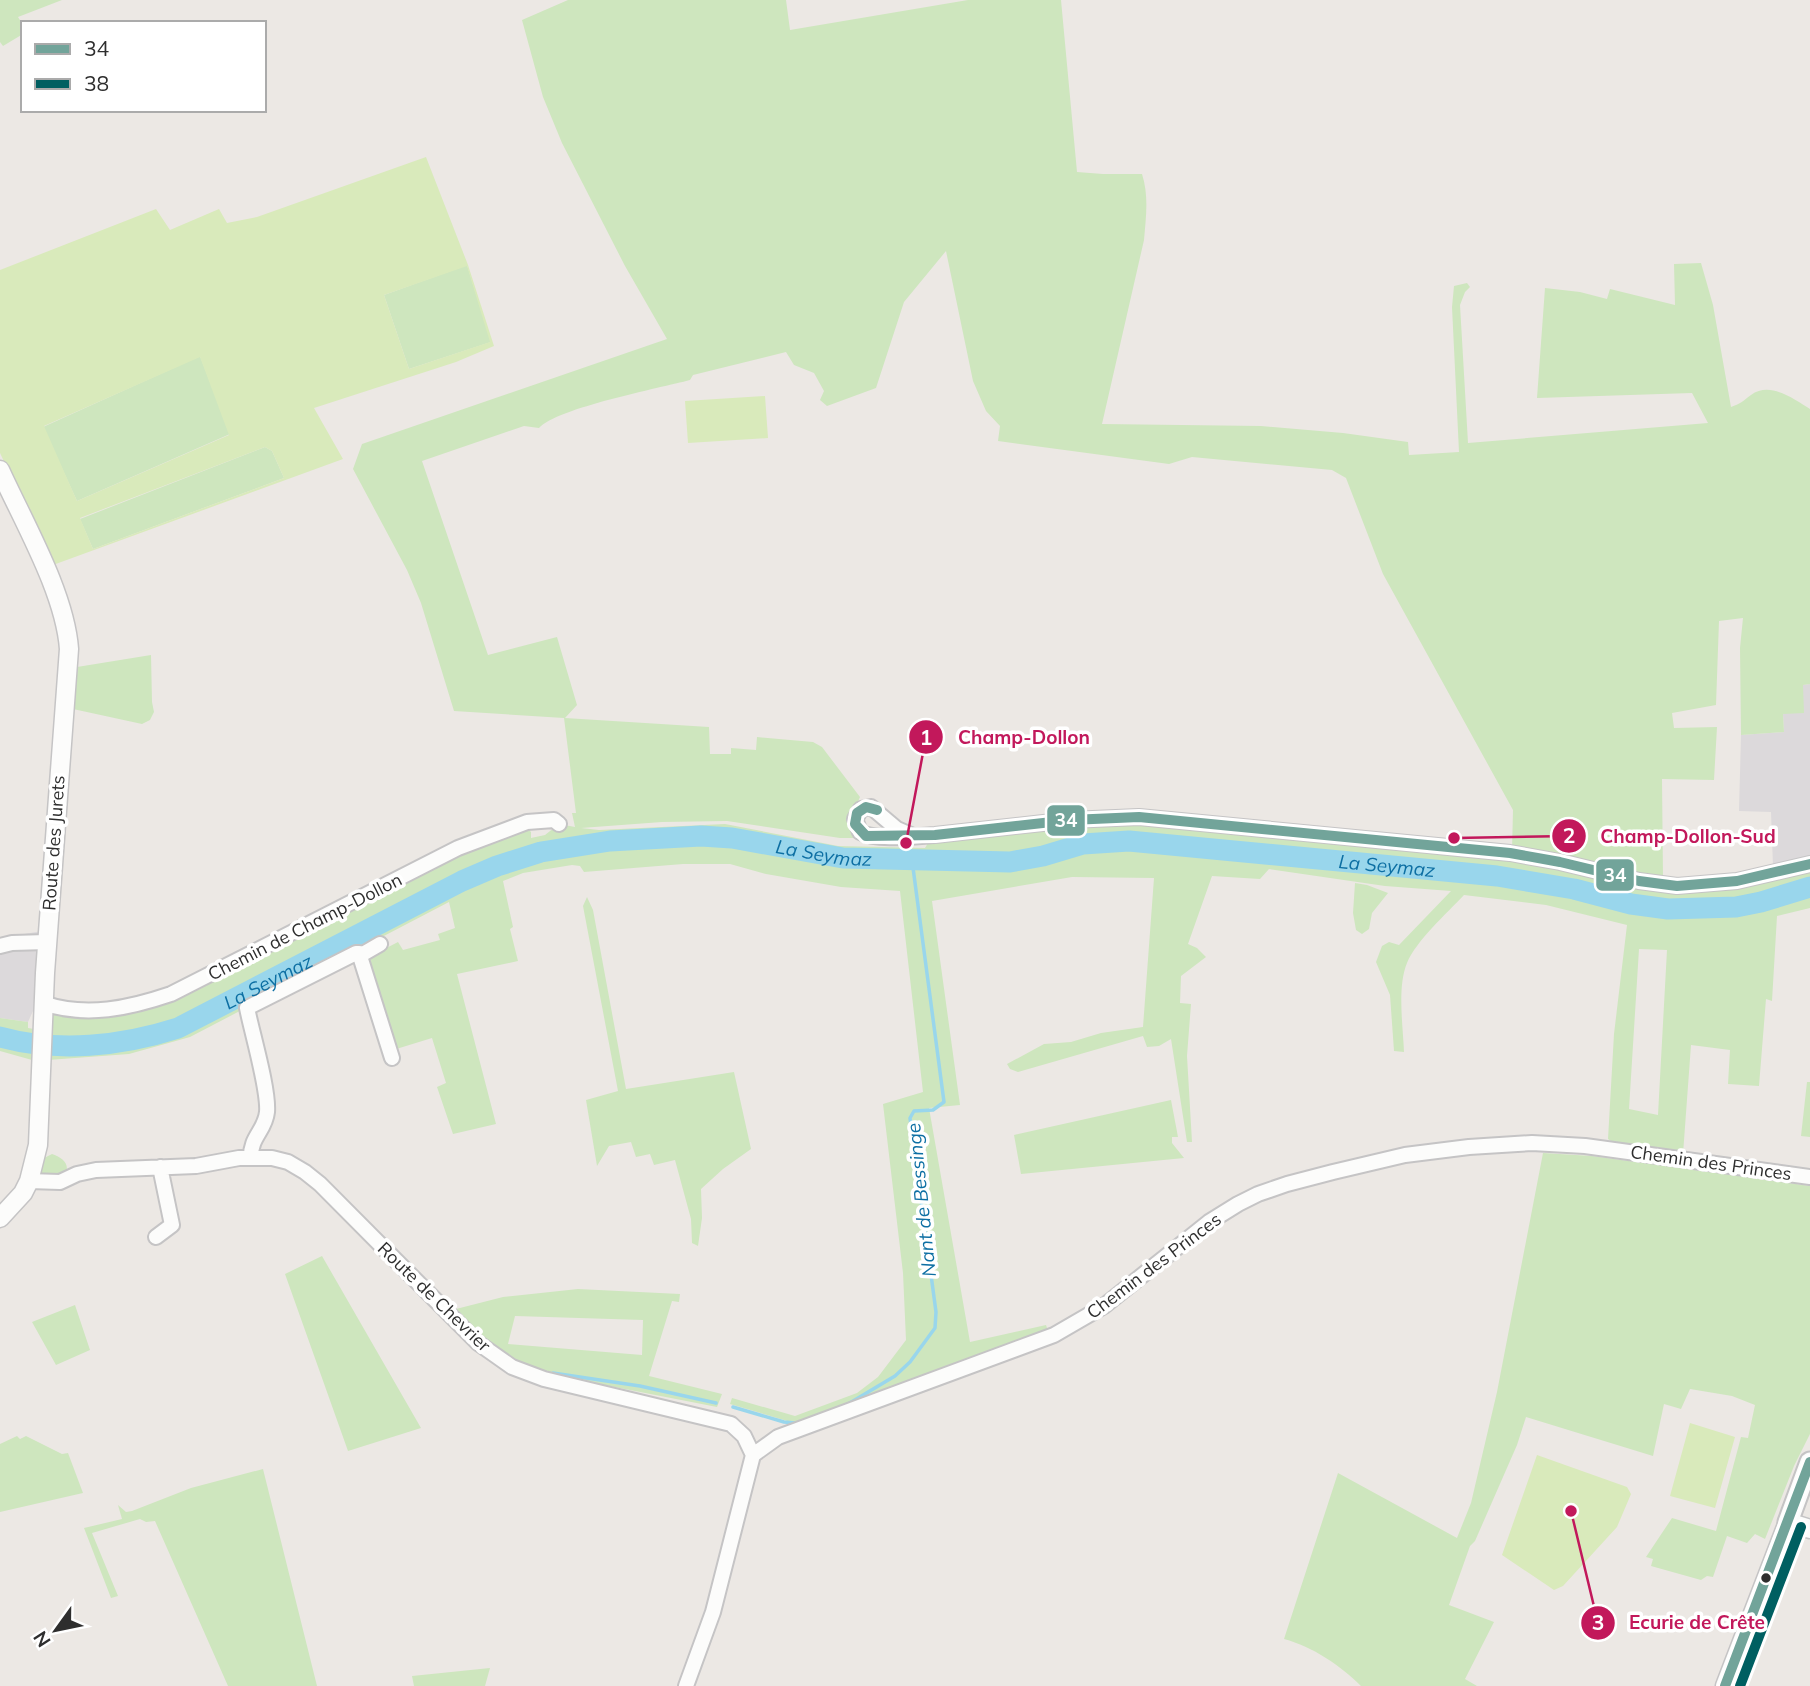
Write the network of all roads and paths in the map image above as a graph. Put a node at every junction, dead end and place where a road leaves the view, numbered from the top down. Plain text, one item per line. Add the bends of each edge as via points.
1 (0, 470) edge
2 (559, 824) dead end
3 (913, 836) junction
4 (1810, 864) edge
5 (47, 942) junction
6 (380, 944) dead end
7 (0, 946) edge
8 (361, 955) junction
9 (43, 1003) junction
10 (392, 1058) dead end
11 (251, 1158) junction
12 (160, 1167) junction
13 (1810, 1177) edge
14 (29, 1181) junction
15 (0, 1218) edge
16 (156, 1237) dead end
17 (753, 1455) junction
18 (1810, 1462) edge
19 (1788, 1522) junction
20 (1810, 1529) edge
21 (685, 1686) edge
22 (1725, 1686) edge

1 - 5 street, Route des Jurets via 59,600 68,633
2 - 9 street, Chemin de Champ-Dollon via 554,820 527,822 458,848 172,994 83,1011
3 - 3 street via 897,829 877,810 866,807 857,813 860,832
3 - 4 street via 1139,817 1510,853 1677,887 1737,881
5 - 7 street
5 - 9 street, Route des Jurets
6 - 8 street
8 - 10 street
8 - 11 street via 356,953 247,1008 267,1107 250,1147
9 - 14 street, Route des Jurets via 37,1145
11 - 12 street, Route de Chevrier
11 - 17 street, Route de Chevrier via 288,1162 305,1172 478,1343 512,1367 562,1385 731,1424 744,1436
12 - 14 street, Route de Chevrier via 96,1170 60,1182
12 - 16 street via 172,1225
13 - 17 street, Chemin des Princes via 1532,1143 1405,1155 1333,1172 1277,1187 1238,1204 1104,1306 1054,1335 778,1437
14 - 15 street, Route des Jurets
17 - 21 street via 713,1612
18 - 19 main road
19 - 20 street
19 - 22 street

